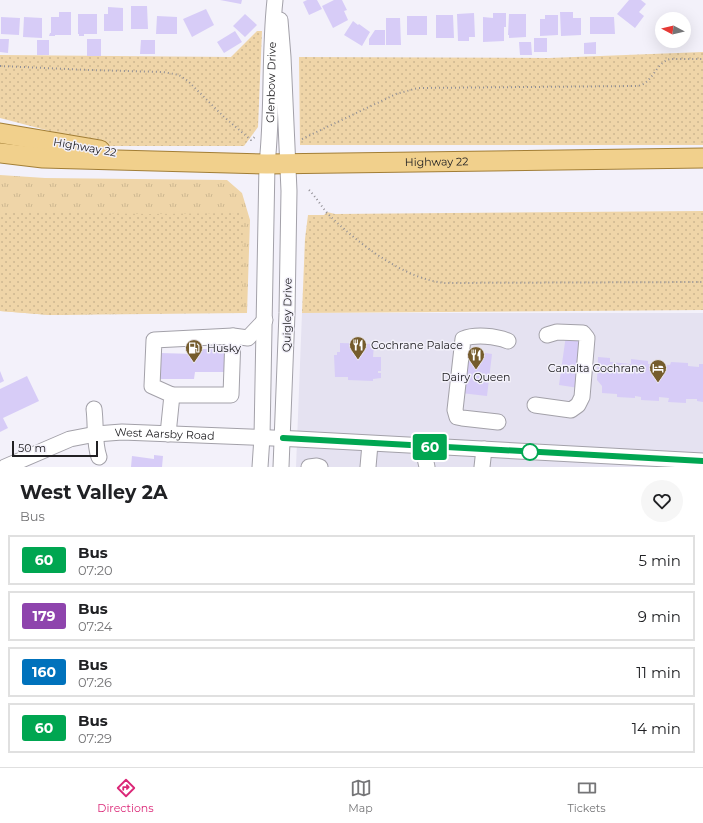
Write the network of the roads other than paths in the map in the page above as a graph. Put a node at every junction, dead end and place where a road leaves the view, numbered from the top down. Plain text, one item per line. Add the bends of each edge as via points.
1 (275, 0) edge
2 (278, 0) edge
3 (0, 133) edge
4 (0, 153) edge
5 (703, 158) edge
6 (171, 162) junction
7 (267, 164) junction
8 (288, 164) junction
9 (265, 320) junction
10 (547, 335) dead end
11 (234, 336) junction
12 (508, 342) dead end
13 (172, 395) junction
14 (536, 402) dead end
15 (94, 410) dead end
16 (498, 422) dead end
17 (96, 434) junction
18 (168, 434) junction
19 (262, 438) junction
20 (283, 438) junction
21 (370, 444) junction
22 (426, 446) junction
23 (484, 449) junction
24 (98, 457) dead end
25 (703, 461) edge
26 (5, 467) edge
27 (260, 467) edge
28 (281, 467) edge
29 (310, 467) edge
30 (320, 467) edge
31 (368, 467) edge
32 (427, 467) edge
33 (482, 467) edge

1 - 7 street, Glenbow Drive
2 - 8 street, Glenbow Drive
3 - 6 main road, Highway 22
4 - 6 main road, Highway 22 via 44,158
5 - 8 main road, Highway 22
6 - 7 main road, Highway 22
7 - 8 main road, Highway 22
7 - 9 street, Quigley Drive
8 - 20 street, Quigley Drive
9 - 11 street via 248,338
9 - 19 street, Quigley Drive
10 - 14 street via 557,332 583,333 587,338 582,393 578,405 571,410
11 - 13 street via 231,396
11 - 13 street via 154,340 152,386
12 - 16 street via 501,338 470,336 462,339 455,410 457,416
13 - 18 street
15 - 17 street
17 - 18 street, West Aarsby Road
17 - 24 street
17 - 26 street, West Aarsby Road via 70,439
18 - 19 street, West Aarsby Road
19 - 20 street, West Aarsby Road
19 - 27 street, Quigley Drive
20 - 21 street, West Aarsby Road
20 - 28 street, Quigley Drive
21 - 22 street, West Aarsby Road
21 - 31 street
22 - 23 street, West Aarsby Road
22 - 32 street
23 - 25 street, West Aarsby Road
23 - 33 street
29 - 30 street

